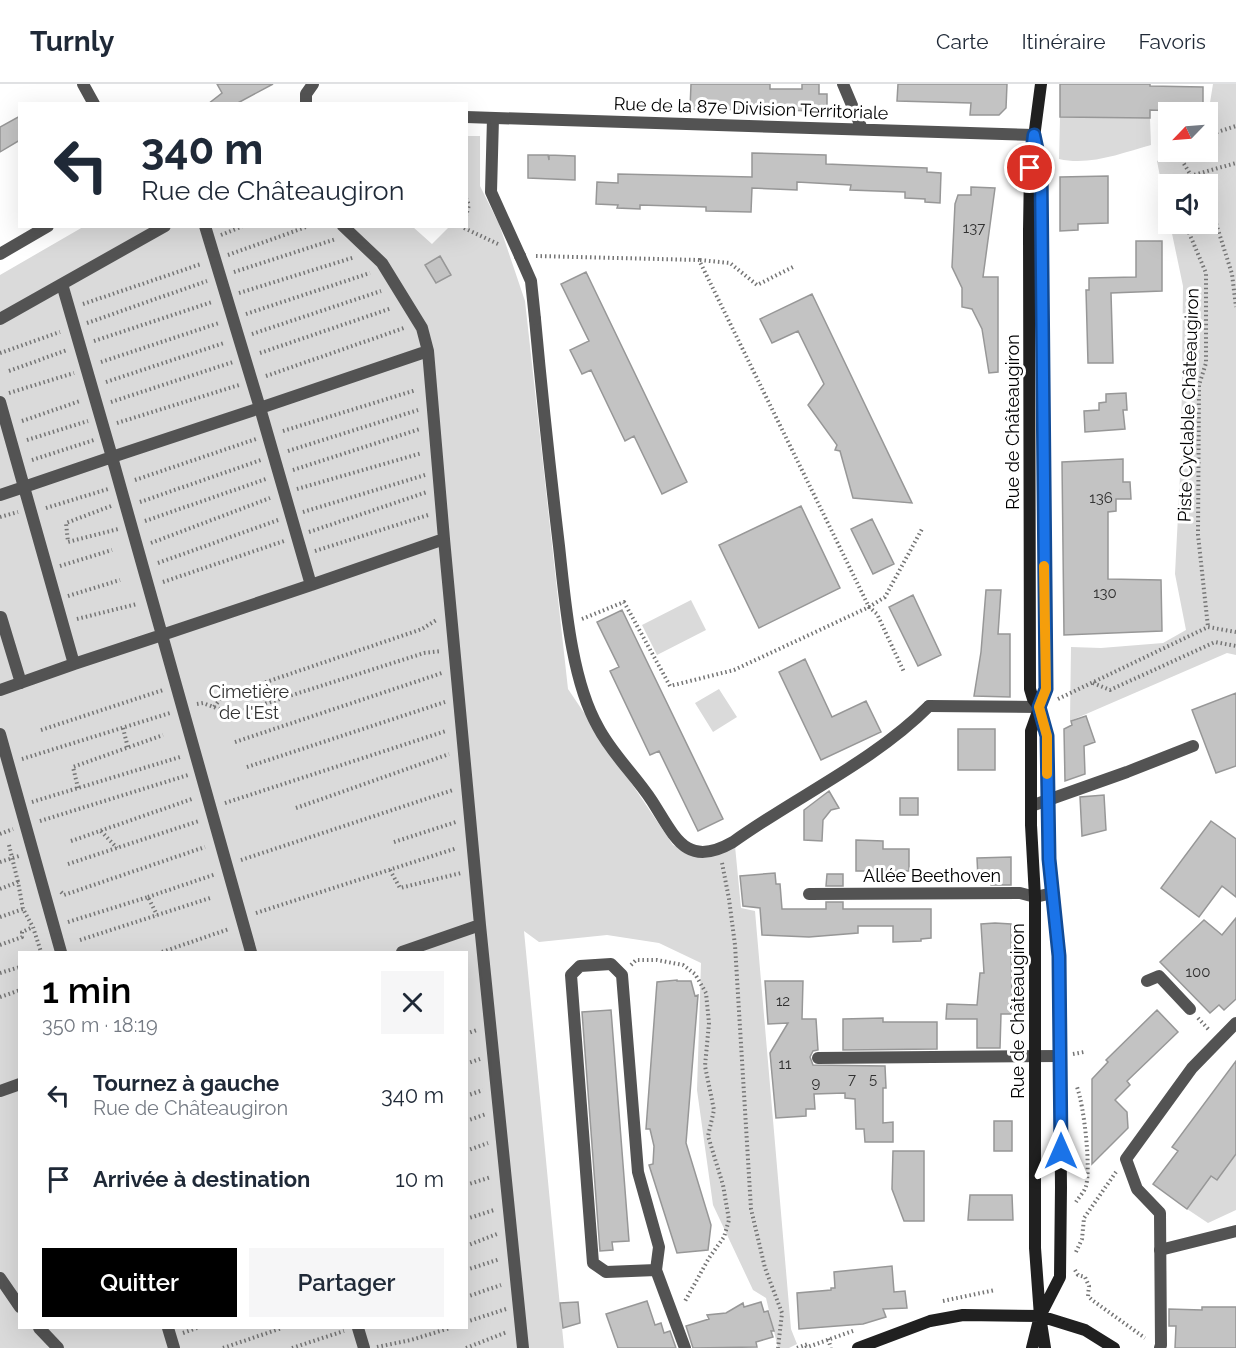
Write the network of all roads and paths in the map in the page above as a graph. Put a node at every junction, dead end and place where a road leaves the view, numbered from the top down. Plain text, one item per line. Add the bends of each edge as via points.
1 (83, 84) edge
2 (313, 84) edge
3 (843, 84) edge
4 (1041, 84) edge
5 (93, 102) edge
6 (306, 102) edge
7 (468, 117) edge
8 (494, 118) junction
9 (1236, 126) edge
10 (862, 129) junction
11 (1218, 132) edge
12 (1034, 135) junction
13 (1236, 162) edge
14 (1199, 174) edge
15 (45, 228) edge
16 (161, 228) edge
17 (233, 228) edge
18 (303, 228) edge
19 (464, 228) edge
20 (1218, 228) edge
21 (347, 230) edge
22 (207, 233) edge
23 (1190, 234) edge
24 (370, 252) junction
25 (0, 254) edge
26 (520, 256) junction
27 (215, 259) junction
28 (699, 260) junction
29 (795, 266) dead end
30 (385, 268) junction
31 (220, 276) junction
32 (62, 284) junction
33 (396, 286) junction
34 (227, 297) junction
35 (406, 303) junction
36 (1236, 307) edge
37 (69, 309) junction
38 (233, 318) junction
39 (0, 320) edge
40 (418, 322) junction
41 (74, 328) junction
42 (239, 339) junction
43 (81, 345) junction
44 (428, 351) junction
45 (0, 353) edge
46 (245, 358) junction
47 (86, 368) junction
48 (9, 371) dead end
49 (252, 381) junction
50 (431, 385) junction
51 (0, 396) edge
52 (0, 402) edge
53 (433, 406) junction
54 (260, 408) junction
55 (100, 411) junction
56 (435, 424) junction
57 (7, 427) junction
58 (268, 435) junction
59 (12, 445) junction
60 (432, 450) dead end
61 (274, 456) junction
62 (112, 457) junction
63 (17, 464) junction
64 (439, 471) junction
65 (279, 474) junction
66 (120, 485) junction
67 (24, 487) junction
68 (440, 488) junction
69 (285, 493) junction
70 (0, 495) edge
71 (123, 505) junction
72 (442, 511) junction
73 (31, 512) junction
74 (293, 515) junction
75 (131, 526) junction
76 (922, 529) dead end
77 (298, 536) junction
78 (444, 539) junction
79 (137, 548) junction
80 (112, 550) dead end
81 (303, 555) junction
82 (143, 568) junction
83 (48, 570) junction
84 (120, 580) dead end
85 (311, 585) junction
86 (148, 587) junction
87 (56, 600) junction
88 (152, 600) junction
89 (869, 607) junction
90 (451, 611) junction
91 (0, 618) edge
92 (76, 619) dead end
93 (569, 624) junction
94 (1208, 627) junction
95 (1236, 632) edge
96 (162, 635) junction
97 (1236, 646) edge
98 (454, 649) junction
99 (74, 664) junction
100 (456, 668) junction
101 (904, 672) dead end
102 (21, 683) junction
103 (1093, 683) junction
104 (176, 686) junction
105 (0, 690) edge
106 (458, 697) junction
107 (214, 707) junction
108 (1039, 707) junction
109 (183, 709) junction
110 (123, 728) junction
111 (454, 729) dead end
112 (41, 730) dead end
113 (0, 734) edge
114 (164, 735) dead end
115 (235, 742) dead end
116 (1192, 746) dead end
117 (128, 748) junction
118 (464, 749) junction
119 (195, 752) junction
120 (8, 764) junction
121 (247, 767) dead end
122 (200, 771) junction
123 (467, 785) junction
124 (78, 788) junction
125 (206, 794) junction
126 (1047, 800) junction
127 (20, 806) junction
128 (1031, 806) junction
129 (296, 808) dead end
130 (211, 812) junction
131 (471, 817) junction
132 (26, 825) junction
133 (101, 831) junction
134 (71, 842) dead end
135 (220, 842) junction
136 (394, 842) dead end
137 (473, 843) junction
138 (9, 845) dead end
139 (117, 848) junction
140 (719, 850) junction
141 (68, 864) dead end
142 (227, 867) junction
143 (476, 869) junction
144 (390, 870) junction
145 (18, 882) junction
146 (0, 889) edge
147 (1053, 893) junction
148 (809, 894) dead end
149 (45, 895) junction
150 (148, 897) junction
151 (1035, 897) junction
152 (210, 898) dead end
153 (23, 909) junction
154 (157, 915) junction
155 (0, 917) edge
156 (242, 921) junction
157 (53, 923) junction
158 (480, 925) junction
159 (33, 927) junction
160 (80, 940) dead end
161 (0, 945) edge
162 (41, 951) edge
163 (62, 951) edge
164 (165, 951) edge
165 (251, 951) edge
166 (405, 951) edge
167 (18, 968) edge
168 (0, 974) edge
169 (622, 975) junction
170 (1147, 981) dead end
171 (18, 991) edge
172 (0, 997) edge
173 (1190, 1009) joint
174 (1236, 1023) edge
175 (1218, 1040) junction
176 (1061, 1056) junction
177 (1034, 1057) junction
178 (818, 1058) dead end
179 (18, 1085) edge
180 (0, 1091) edge
181 (502, 1138) junction
182 (468, 1150) edge
183 (1113, 1177) dead end
184 (508, 1205) junction
185 (468, 1218) edge
186 (511, 1229) junction
187 (1236, 1231) edge
188 (468, 1245) edge
189 (1160, 1250) junction
190 (513, 1255) junction
191 (1075, 1256) dead end
192 (1071, 1264) dead end
193 (468, 1269) edge
194 (656, 1270) junction
195 (0, 1278) edge
196 (516, 1280) junction
197 (995, 1290) dead end
198 (468, 1296) edge
199 (960, 1296) dead end
200 (18, 1304) edge
201 (515, 1306) dead end
202 (1040, 1316) junction
203 (675, 1320) junction
204 (468, 1321) edge
205 (40, 1329) edge
206 (168, 1329) edge
207 (279, 1329) edge
208 (350, 1329) edge
209 (358, 1329) edge
210 (447, 1329) edge
211 (515, 1329) dead end
212 (828, 1340) junction
213 (819, 1346) edge
214 (1156, 1346) edge
215 (58, 1348) edge
216 (174, 1348) edge
217 (223, 1348) edge
218 (292, 1348) edge
219 (364, 1348) edge
220 (371, 1348) edge
221 (466, 1348) edge
222 (523, 1348) edge
223 (685, 1348) edge
224 (778, 1348) edge
225 (797, 1348) edge
226 (805, 1348) edge
227 (831, 1348) edge
228 (858, 1348) edge
229 (1032, 1348) edge
230 (1045, 1348) edge
231 (1114, 1348) edge

1 - 5 street
2 - 6 street
3 - 10 street
4 - 12 main road, Rue de Châteaugiron
7 - 8 street, Rue de la 87e Division Territoriale
8 - 10 street, Rue de la 87e Division Territoriale
8 - 26 street via 491,192
9 - 11 path
10 - 12 street, Rue de la 87e Division Territoriale
12 - 108 main road, Rue de Châteaugiron via 1029,230 1030,689
13 - 14 path
15 - 25 street
16 - 32 street
17 - 22 path
18 - 27 path
19 - 26 path
20 - 36 path via 1233,274
21 - 24 street
21 - 31 path
22 - 27 street
23 - 94 path, Piste Cyclable Châteaugiron via 1206,273 1206,363 1199,385 1198,535
24 - 30 street
24 - 34 path
26 - 28 path
26 - 93 street via 531,281
27 - 31 street
27 - 37 path
28 - 29 path via 730,263 757,285
28 - 89 path
30 - 33 street
30 - 38 path
31 - 34 street
31 - 41 path
32 - 37 street
32 - 39 street
33 - 35 street
33 - 42 path
34 - 38 street
34 - 43 path
35 - 40 street
35 - 46 path
37 - 41 street
38 - 42 street
38 - 47 path
40 - 44 street
40 - 49 path
41 - 43 street
41 - 45 path
42 - 46 street
42 - 55 path
43 - 47 street
43 - 48 path
44 - 50 street
44 - 54 street
46 - 49 street
46 - 55 path
47 - 51 path
47 - 55 street
49 - 54 street
49 - 55 path
50 - 53 street
50 - 58 path
52 - 57 street
53 - 56 street
53 - 61 path
54 - 58 street
54 - 62 street
55 - 57 path
55 - 59 path
55 - 62 street
55 - 63 path
56 - 64 street
56 - 65 path
57 - 59 street
58 - 61 street
58 - 66 path
59 - 63 street
60 - 69 path
61 - 65 street
61 - 71 path
62 - 66 street
62 - 67 street
63 - 67 street
64 - 68 street
64 - 74 path
65 - 69 street
65 - 75 path
66 - 71 street
66 - 73 path
67 - 70 street
67 - 73 street
68 - 72 street
68 - 77 path
69 - 74 street
69 - 79 path
71 - 75 street
71 - 75 path via 66,523 68,542
72 - 78 street
72 - 81 path
73 - 83 street
74 - 77 street
74 - 82 path
75 - 79 street
76 - 89 path via 885,597
77 - 81 street
77 - 86 path
78 - 85 street
78 - 90 street
79 - 82 street
80 - 83 path
81 - 85 street
82 - 86 street
83 - 87 street
84 - 87 path
85 - 96 street
86 - 88 street
87 - 99 street
88 - 92 path
88 - 96 street
89 - 93 path via 734,670 670,687 624,602
89 - 101 path via 877,614
90 - 98 street
90 - 107 path via 422,629 222,697
91 - 102 street
93 - 140 street via 582,690 598,728 687,849 703,854
94 - 95 path
94 - 103 path
96 - 99 street
96 - 104 street
97 - 103 path via 1215,642 1110,690
98 - 100 street
98 - 107 path via 424,653 233,714
99 - 102 street
100 - 106 street
100 - 115 path
102 - 105 street
103 - 108 path
104 - 109 street
104 - 112 path
106 - 118 street
106 - 121 path
107 - 109 path via 203,703
108 - 126 main road, Rue de Châteaugiron via 1047,736
108 - 128 main road, Rue de Châteaugiron via 1031,731
108 - 140 street via 929,706 915,721 854,764
109 - 110 path
109 - 119 street
110 - 117 path
110 - 120 path
111 - 130 path
113 - 120 street
114 - 117 path
116 - 126 street
117 - 124 path via 73,767
118 - 123 street
118 - 129 path
119 - 122 street
119 - 124 path
120 - 127 street
122 - 125 street
122 - 132 path
123 - 131 street
123 - 142 path
124 - 127 path
125 - 130 street
125 - 133 path
126 - 128 street
126 - 147 main road, Rue de Châteaugiron
127 - 132 street
128 - 151 main road, Rue de Châteaugiron
130 - 135 street
130 - 139 path
131 - 136 path
131 - 137 street
132 - 149 street
133 - 134 path
133 - 139 path
135 - 142 street
135 - 149 path via 64,895
137 - 143 street
137 - 144 path
138 - 145 path
139 - 141 path
140 - 224 path via 735,945 751,1209 765,1268 782,1314
142 - 150 path
142 - 156 street
143 - 144 path via 400,888
143 - 158 street
144 - 156 path
145 - 146 path
145 - 153 path
147 - 151 street, Allée Beethoven
147 - 176 main road, Rue de Châteaugiron
148 - 151 street, Allée Beethoven via 1020,893
149 - 157 street
150 - 154 path
150 - 157 path
151 - 177 main road, Rue de Châteaugiron
152 - 154 path
153 - 155 path
153 - 159 path
154 - 160 path
156 - 164 path
156 - 165 street
157 - 159 path
157 - 163 street
158 - 166 street
158 - 181 street
159 - 161 path via 22,932 22,937
159 - 162 path
167 - 168 path
169 - 194 street via 638,1172 659,1247
169 - 194 street via 611,964 580,966 571,975 593,1263 606,1272
169 - 203 path via 636,960 683,965 695,974 706,993 710,1023 705,1066 714,1110 708,1136 729,1220 724,1237
170 - 173 street via 1159,976
171 - 172 path
173 - 175 path
174 - 175 street
175 - 189 street via 1192,1068 1126,1159 1137,1188 1160,1213
176 - 177 street
176 - 202 main road, Rue de Châteaugiron via 1060,1277
177 - 178 street
177 - 202 main road, Rue de Châteaugiron via 1035,1248
179 - 180 street
181 - 182 path
181 - 184 street
183 - 191 path via 1084,1218
184 - 185 path
184 - 186 street
186 - 188 path
186 - 190 street
187 - 189 street
189 - 214 street
190 - 193 path
190 - 196 street
192 - 214 path via 1078,1275 1085,1277 1092,1300
194 - 203 street
195 - 200 street
196 - 198 path
196 - 222 street
197 - 199 path
201 - 204 path
202 - 228 main road via 947,1317
202 - 229 main road, Rue de Châteaugiron
202 - 230 main road, Rue de Châteaugiron
202 - 231 main road via 1085,1330
203 - 223 street
205 - 215 street
206 - 216 street
207 - 217 path
208 - 218 path
209 - 219 street
210 - 220 path
211 - 221 path
212 - 213 path
212 - 225 path
212 - 227 path
213 - 226 path

